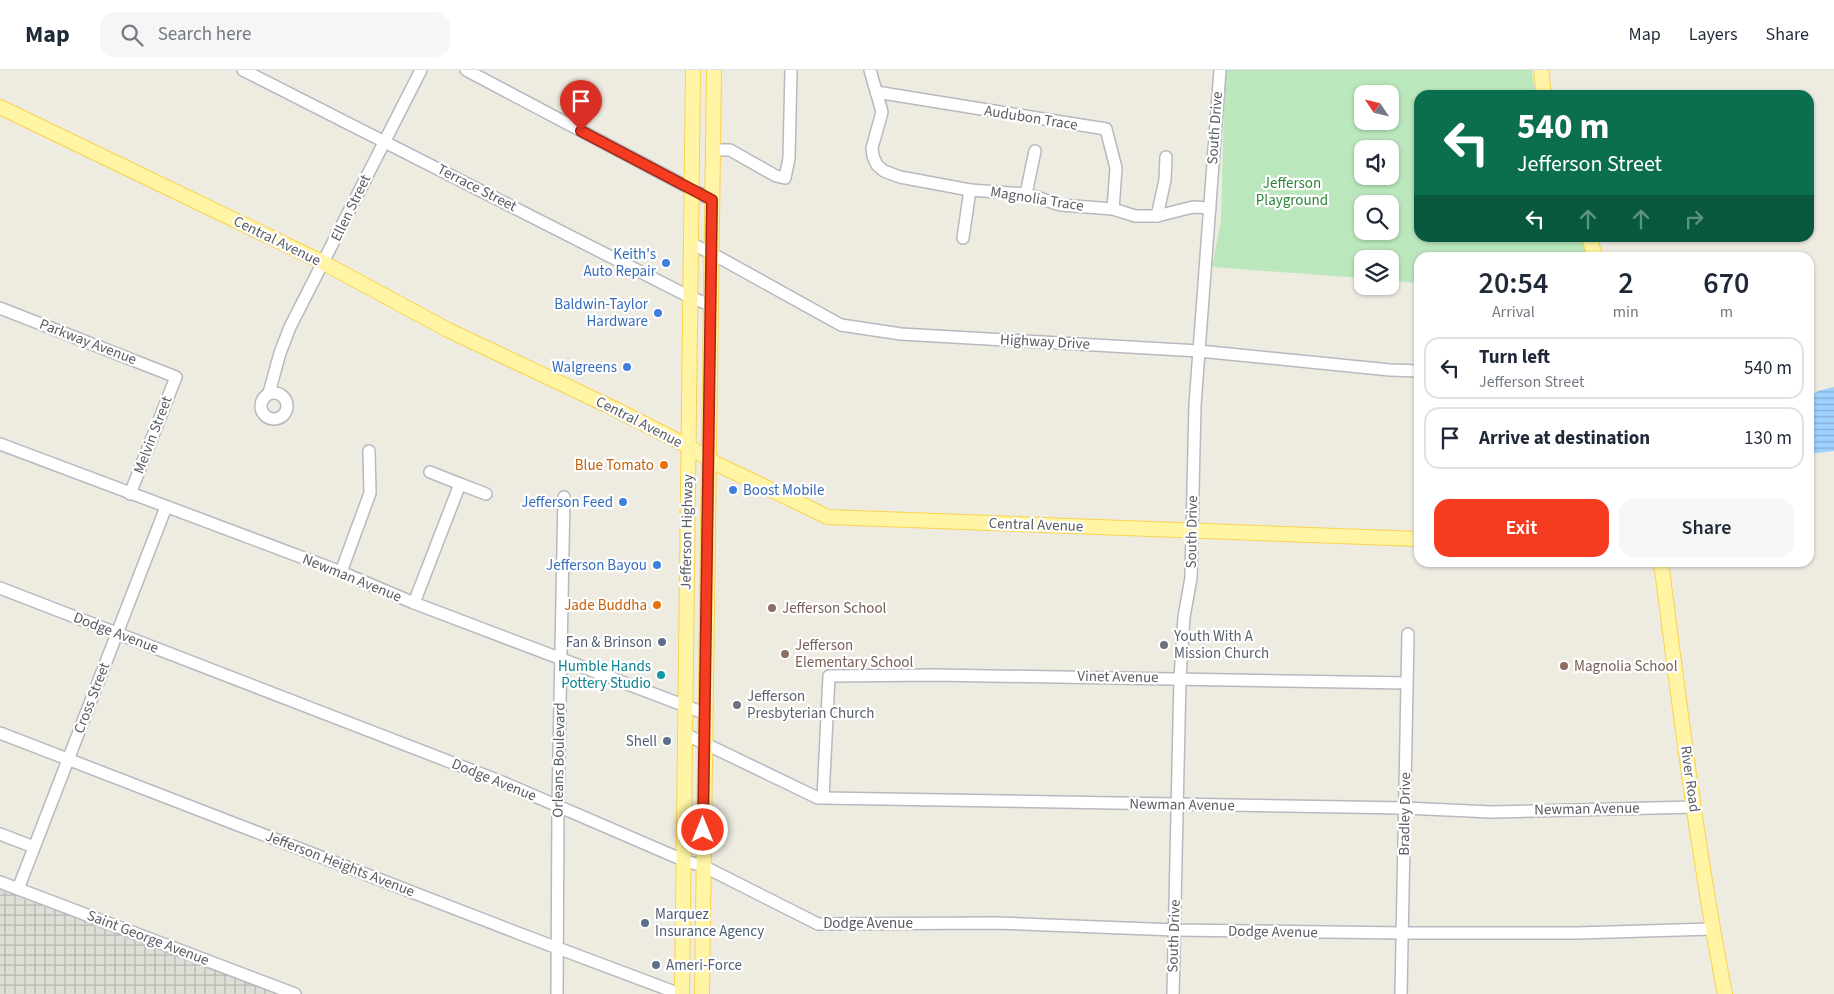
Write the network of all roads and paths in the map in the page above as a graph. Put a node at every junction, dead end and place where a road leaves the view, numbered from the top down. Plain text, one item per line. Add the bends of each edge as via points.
1 (244, 70) edge
2 (421, 70) edge
3 (466, 70) edge
4 (694, 70) edge
5 (714, 70) edge
6 (791, 70) edge
7 (870, 70) edge
8 (1220, 70) edge
9 (1541, 70) edge
10 (1543, 90) edge
11 (876, 92) junction
12 (0, 107) edge
13 (384, 141) junction
14 (713, 150) junction
15 (1035, 151) dead end
16 (1166, 157) dead end
17 (693, 190) junction
18 (970, 190) junction
19 (1026, 194) junction
20 (712, 200) junction
21 (1210, 208) junction
22 (1114, 209) junction
23 (1157, 216) junction
24 (963, 238) dead end
25 (692, 244) junction
26 (711, 253) junction
27 (324, 263) junction
28 (690, 297) junction
29 (710, 305) junction
30 (0, 308) edge
31 (1198, 351) junction
32 (1414, 371) edge
33 (176, 377) joint
34 (269, 393) dead end
35 (0, 444) edge
36 (688, 446) junction
37 (369, 451) dead end
38 (708, 458) junction
39 (430, 472) dead end
40 (460, 484) junction
41 (130, 494) junction
42 (486, 494) dead end
43 (564, 496) dead end
44 (166, 507) junction
45 (1192, 531) junction
46 (1414, 539) edge
47 (1662, 567) edge
48 (341, 572) junction
49 (0, 588) edge
50 (414, 603) junction
51 (118, 634) junction
52 (1408, 634) dead end
53 (562, 659) junction
54 (1180, 678) junction
55 (1407, 683) junction
56 (686, 706) junction
57 (704, 714) junction
58 (0, 733) edge
59 (685, 734) junction
60 (704, 743) junction
61 (68, 759) junction
62 (823, 798) junction
63 (1177, 805) junction
64 (558, 806) junction
65 (1694, 807) junction
66 (1405, 808) junction
67 (0, 834) edge
68 (34, 847) junction
69 (683, 860) junction
70 (703, 866) junction
71 (0, 882) edge
72 (18, 889) junction
73 (1712, 929) junction
74 (1175, 930) junction
75 (1403, 934) junction
76 (558, 948) junction
77 (295, 994) edge
78 (557, 994) edge
79 (681, 994) edge
80 (702, 994) edge
81 (1173, 994) edge
82 (1401, 994) edge
83 (1725, 994) edge

1 - 13 street, Terrace Street
2 - 13 street, Ellen Street
3 - 17 street
4 - 17 main road, Jefferson Highway
5 - 14 main road, Jefferson Highway
6 - 14 street via 790,158 785,178 730,150
7 - 11 street
8 - 21 street, South Drive
9 - 10 main road
11 - 18 street via 882,112 872,148 877,165 900,177
11 - 22 street, Audubon Trace via 1106,129 1116,168
12 - 27 main road, Central Avenue
13 - 27 street, Ellen Street
13 - 28 street, Terrace Street
14 - 20 main road, Jefferson Highway
15 - 19 street
16 - 23 street
17 - 20 street
17 - 25 main road, Jefferson Highway
18 - 19 street, Magnolia Trace
18 - 24 street, Magnolia Trace
19 - 22 street, Magnolia Trace via 1061,205
20 - 26 main road, Jefferson Highway
21 - 23 street, Magnolia Trace via 1193,207
21 - 31 street, South Drive
22 - 23 street, Magnolia Trace via 1135,216
25 - 26 street, Highway Drive
25 - 28 main road, Jefferson Highway
26 - 29 main road, Jefferson Highway
26 - 31 street, Highway Drive via 840,325 902,334
27 - 34 street, Ellen Street via 290,328
27 - 36 main road, Central Avenue via 448,330
28 - 29 street, Terrace Street
28 - 36 main road, Jefferson Highway
29 - 38 main road, Jefferson Highway
30 - 33 street, Parkway Avenue
31 - 32 street, Highway Drive
31 - 45 street, South Drive
33 - 41 street, Melvin Street
35 - 41 street, Newman Avenue
36 - 38 main road, Central Avenue
36 - 56 main road, Jefferson Highway
37 - 48 street via 370,493
38 - 45 main road, Central Avenue via 828,517
38 - 57 main road, Jefferson Highway
39 - 40 street
40 - 42 street
40 - 50 street
41 - 44 street, Newman Avenue
43 - 53 street, Orleans Boulevard
44 - 48 street, Newman Avenue
44 - 51 street, Cross Street
45 - 46 main road, Central Avenue
45 - 54 street, South Drive via 1191,578 1184,616
47 - 65 main road, River Road
48 - 50 street, Newman Avenue
49 - 51 street, Dodge Avenue
50 - 53 street, Newman Avenue
51 - 61 street, Cross Street
51 - 64 street, Dodge Avenue
52 - 55 street, Bradley Drive
53 - 56 street, Newman Avenue
53 - 64 street, Orleans Boulevard
54 - 55 street, Vinet Avenue
54 - 62 street, Vinet Avenue via 828,676
54 - 63 street, South Drive
55 - 66 street, Bradley Drive
56 - 57 street, Newman Avenue
56 - 59 main road, Jefferson Highway
57 - 60 main road, Jefferson Highway
58 - 61 street, Jefferson Heights Avenue
59 - 60 street, Newman Avenue
59 - 69 main road, Jefferson Highway
60 - 62 street, Newman Avenue
60 - 70 main road, Jefferson Highway
61 - 68 street, Cross Street
61 - 76 street, Jefferson Heights Avenue
62 - 63 street, Newman Avenue
63 - 66 street, Newman Avenue
63 - 74 street, South Drive
64 - 69 street, Dodge Avenue
64 - 76 street, Orleans Boulevard
65 - 66 street, Newman Avenue via 1491,812
65 - 73 main road, River Road
66 - 75 street, Bradley Drive
67 - 68 street
68 - 72 street, Cross Street
69 - 70 street, Dodge Avenue
69 - 79 main road, Jefferson Highway
70 - 74 street, Dodge Avenue via 818,924 996,923
70 - 80 main road, Jefferson Highway
71 - 72 street, Saint George Avenue
72 - 77 street, Saint George Avenue
73 - 75 street, Dodge Avenue
73 - 83 main road, River Road
74 - 75 street, Dodge Avenue
74 - 81 street, South Drive
75 - 82 street, Bradley Drive
76 - 78 street, Orleans Boulevard
76 - 79 street, Jefferson Heights Avenue

